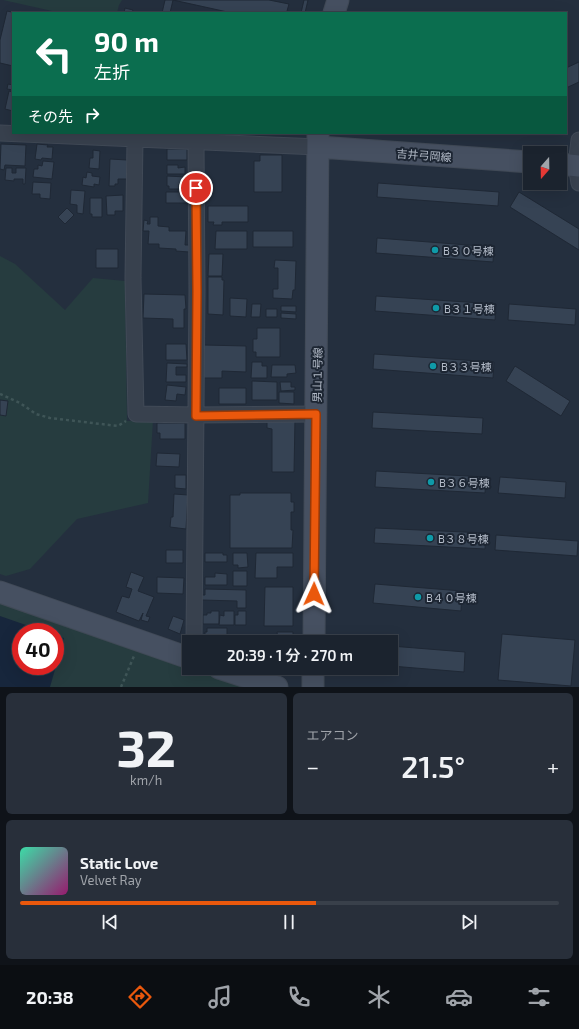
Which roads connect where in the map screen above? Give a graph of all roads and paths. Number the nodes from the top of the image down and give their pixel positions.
1 (338, 0) edge
2 (334, 12) edge
3 (0, 133) edge
4 (12, 134) edge
5 (22, 134) edge
6 (135, 139) junction
7 (319, 140) edge
8 (579, 140) edge
9 (196, 143) junction
10 (523, 161) edge
11 (573, 170) edge
12 (0, 394) edge
13 (136, 414) junction
14 (316, 414) junction
15 (196, 416) junction
16 (0, 592) edge
17 (194, 635) edge
18 (314, 635) edge
19 (135, 653) dead end
20 (182, 656) edge
21 (240, 675) edge
22 (313, 675) edge
23 (121, 687) edge
24 (277, 687) edge
25 (313, 687) edge

1 - 2 street
3 - 4 street
5 - 6 street
6 - 9 street
6 - 13 street
7 - 9 street
7 - 10 street, 吉井弓岡線
7 - 14 street, 男山１号線
8 - 11 street
9 - 15 street
12 - 13 path
13 - 15 street
14 - 15 street
14 - 18 street, 男山１号線
15 - 17 street
16 - 20 street
19 - 23 path
21 - 24 street
22 - 25 street

